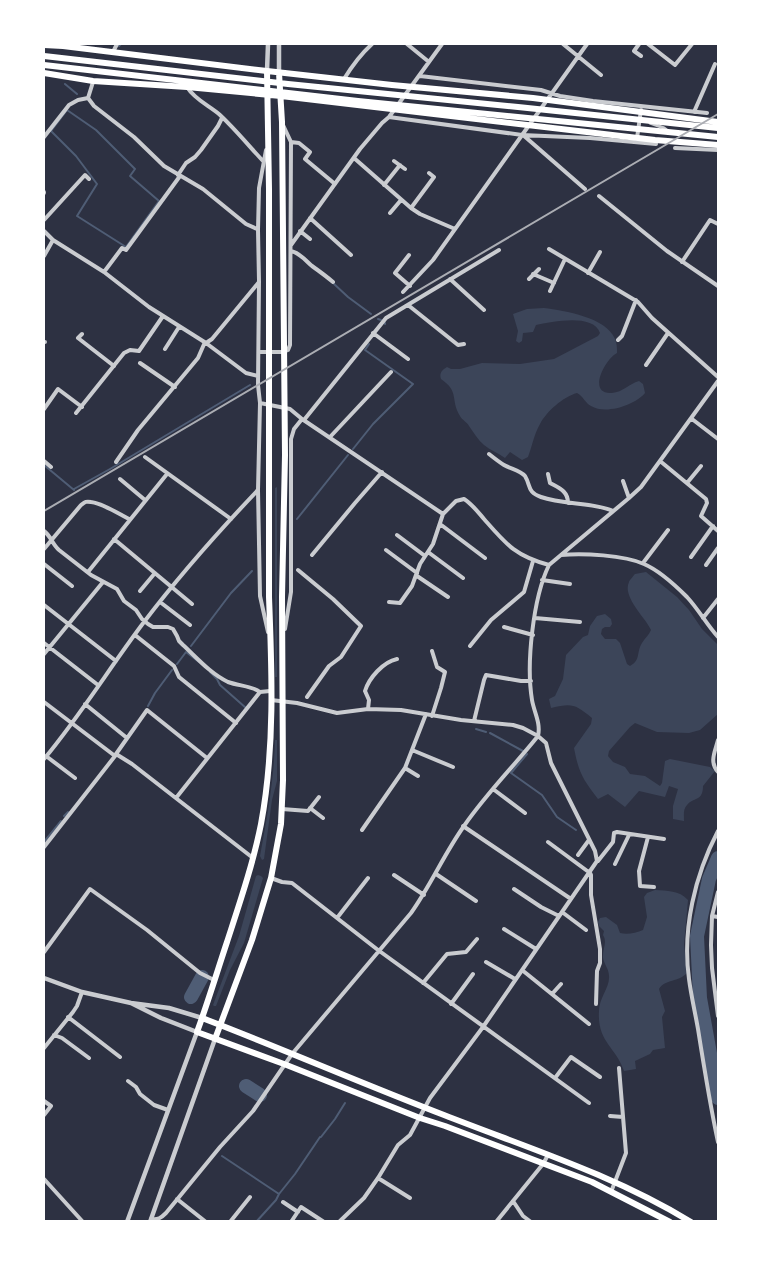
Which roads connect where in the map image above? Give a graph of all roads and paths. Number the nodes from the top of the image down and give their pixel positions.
1 (117, 44) edge
2 (268, 44) edge
3 (279, 44) edge
4 (372, 44) edge
5 (406, 44) edge
6 (442, 44) edge
7 (563, 44) edge
8 (587, 44) edge
9 (639, 44) edge
10 (650, 44) edge
11 (692, 44) edge
12 (44, 45) edge
13 (113, 52) junction
14 (44, 56) edge
15 (578, 56) junction
16 (641, 56) dead end
17 (430, 62) junction
18 (715, 64) dead end
19 (44, 65) edge
20 (267, 71) junction
21 (44, 73) edge
22 (279, 73) junction
23 (601, 75) dead end
24 (420, 76) junction
25 (344, 80) junction
26 (93, 81) junction
27 (392, 85) junction
28 (187, 87) junction
29 (412, 87) junction
30 (551, 94) junction
31 (267, 95) junction
32 (281, 96) junction
33 (88, 99) junction
34 (641, 106) junction
35 (394, 112) junction
36 (694, 112) junction
37 (707, 113) dead end
38 (222, 118) junction
39 (639, 121) junction
40 (282, 122) junction
41 (718, 122) edge
42 (718, 128) edge
43 (522, 135) junction
44 (44, 137) edge
45 (718, 137) edge
46 (268, 142) junction
47 (291, 142) junction
48 (636, 142) junction
49 (656, 144) dead end
50 (718, 145) edge
51 (675, 148) dead end
52 (704, 149) junction
53 (718, 150) edge
54 (354, 158) junction
55 (394, 161) dead end
56 (263, 162) junction
57 (400, 165) junction
58 (405, 169) dead end
59 (429, 173) dead end
60 (179, 176) junction
61 (89, 179) dead end
62 (335, 184) junction
63 (384, 185) junction
64 (585, 189) dead end
65 (599, 196) dead end
66 (401, 200) junction
67 (411, 208) junction
68 (390, 213) dead end
69 (310, 218) junction
70 (44, 220) edge
71 (718, 224) edge
72 (455, 229) junction
73 (258, 230) junction
74 (44, 231) edge
75 (300, 231) junction
76 (310, 239) dead end
77 (53, 240) junction
78 (290, 248) junction
79 (549, 249) dead end
80 (499, 250) dead end
81 (600, 252) dead end
82 (351, 255) dead end
83 (409, 255) dead end
84 (44, 256) edge
85 (565, 259) junction
86 (682, 262) junction
87 (538, 269) dead end
88 (104, 272) junction
89 (588, 273) junction
90 (533, 274) junction
91 (450, 279) junction
92 (529, 279) dead end
93 (259, 281) junction
94 (333, 282) dead end
95 (554, 283) junction
96 (410, 286) junction
97 (718, 286) edge
98 (550, 291) dead end
99 (403, 292) dead end
100 (636, 300) junction
101 (408, 305) junction
102 (483, 310) dead end
103 (163, 316) junction
104 (179, 327) junction
105 (373, 333) junction
106 (668, 333) junction
107 (82, 334) dead end
108 (618, 340) dead end
109 (206, 343) junction
110 (464, 344) dead end
111 (165, 349) dead end
112 (408, 351) dead end
113 (259, 352) junction
114 (140, 363) dead end
115 (646, 365) dead end
116 (114, 366) junction
117 (391, 372) dead end
118 (258, 376) junction
119 (718, 379) edge
120 (175, 387) junction
121 (260, 403) junction
122 (82, 407) junction
123 (44, 409) edge
124 (76, 413) dead end
125 (303, 419) junction
126 (692, 419) junction
127 (330, 437) junction
128 (718, 438) edge
129 (489, 454) dead end
130 (146, 457) dead end
131 (44, 461) edge
132 (660, 461) junction
133 (116, 462) dead end
134 (701, 466) dead end
135 (51, 467) dead end
136 (382, 472) junction
137 (167, 474) junction
138 (548, 474) dead end
139 (120, 479) dead end
140 (130, 479) dead end
141 (622, 481) dead end
142 (687, 483) junction
143 (126, 484) junction
144 (258, 490) junction
145 (629, 498) junction
146 (146, 500) junction
147 (568, 503) junction
148 (613, 512) junction
149 (443, 514) junction
150 (129, 519) junction
151 (231, 519) junction
152 (440, 524) junction
153 (713, 526) junction
154 (668, 530) dead end
155 (44, 531) edge
156 (660, 531) dead end
157 (718, 531) edge
158 (665, 534) junction
159 (397, 535) dead end
160 (114, 539) junction
161 (52, 540) junction
162 (718, 548) edge
163 (44, 549) edge
164 (386, 550) dead end
165 (427, 554) junction
166 (312, 555) dead end
167 (560, 555) junction
168 (691, 557) dead end
169 (485, 558) dead end
170 (533, 561) junction
171 (44, 564) edge
172 (643, 564) junction
173 (549, 565) junction
174 (706, 565) dead end
175 (298, 570) dead end
176 (88, 572) junction
177 (155, 573) junction
178 (417, 574) junction
179 (463, 578) dead end
180 (542, 580) junction
181 (103, 582) junction
182 (570, 584) dead end
183 (72, 586) dead end
184 (172, 588) junction
185 (140, 591) dead end
186 (448, 597) dead end
187 (718, 599) edge
188 (160, 602) junction
189 (389, 602) dead end
190 (192, 604) dead end
191 (44, 605) edge
192 (535, 618) junction
193 (703, 618) junction
194 (145, 621) junction
195 (580, 622) dead end
196 (68, 624) junction
197 (190, 626) dead end
198 (504, 627) dead end
199 (135, 635) junction
200 (533, 635) junction
201 (718, 638) edge
202 (44, 643) edge
203 (282, 644) junction
204 (271, 645) junction
205 (470, 646) dead end
206 (49, 647) junction
207 (432, 651) dead end
208 (44, 654) edge
209 (397, 658) dead end
210 (116, 661) junction
211 (531, 681) junction
212 (99, 686) junction
213 (270, 691) junction
214 (260, 692) junction
215 (308, 697) dead end
216 (271, 700) junction
217 (44, 702) edge
218 (282, 702) junction
219 (85, 704) junction
220 (368, 709) junction
221 (426, 714) junction
222 (432, 716) junction
223 (474, 721) junction
224 (71, 723) junction
225 (237, 723) junction
226 (538, 736) junction
227 (127, 738) junction
228 (718, 740) edge
229 (412, 750) junction
230 (115, 755) junction
231 (45, 757) edge
232 (207, 758) junction
233 (453, 767) dead end
234 (405, 768) junction
235 (718, 772) edge
236 (418, 776) dead end
237 (75, 778) dead end
238 (493, 789) junction
239 (319, 797) dead end
240 (176, 798) junction
241 (310, 808) junction
242 (282, 809) junction
243 (525, 813) dead end
244 (323, 818) dead end
245 (464, 826) junction
246 (362, 830) dead end
247 (718, 831) edge
248 (629, 834) junction
249 (648, 837) junction
250 (664, 839) dead end
251 (589, 840) junction
252 (548, 842) dead end
253 (44, 847) edge
254 (578, 855) dead end
255 (254, 858) junction
256 (597, 861) junction
257 (615, 864) dead end
258 (590, 873) junction
259 (436, 874) junction
260 (394, 875) dead end
261 (271, 878) junction
262 (369, 878) dead end
263 (654, 887) dead end
264 (514, 889) dead end
265 (718, 892) edge
266 (424, 895) junction
267 (571, 899) junction
268 (476, 901) dead end
269 (560, 914) junction
270 (712, 916) junction
271 (718, 916) edge
272 (337, 918) junction
273 (504, 929) dead end
274 (586, 930) dead end
275 (477, 939) dead end
276 (536, 949) junction
277 (378, 950) junction
278 (44, 952) edge
279 (486, 962) dead end
280 (718, 967) edge
281 (712, 968) junction
282 (522, 970) junction
283 (473, 974) dead end
284 (44, 978) edge
285 (515, 979) junction
286 (214, 981) junction
287 (423, 983) junction
288 (561, 984) dead end
289 (82, 992) junction
290 (551, 994) junction
291 (546, 999) dead end
292 (131, 1003) junction
293 (452, 1004) junction
294 (597, 1004) dead end
295 (718, 1016) edge
296 (68, 1017) junction
297 (202, 1018) junction
298 (589, 1024) dead end
299 (220, 1025) junction
300 (483, 1027) junction
301 (197, 1032) junction
302 (54, 1035) junction
303 (215, 1039) junction
304 (44, 1048) edge
305 (292, 1054) junction
306 (89, 1058) dead end
307 (120, 1058) dead end
308 (284, 1064) junction
309 (619, 1068) dead end
310 (600, 1077) dead end
311 (555, 1078) junction
312 (128, 1081) dead end
313 (44, 1101) edge
314 (588, 1103) dead end
315 (425, 1108) junction
316 (168, 1110) junction
317 (44, 1115) edge
318 (610, 1116) dead end
319 (623, 1117) junction
320 (420, 1118) junction
321 (718, 1142) edge
322 (548, 1155) junction
323 (543, 1164) junction
324 (378, 1178) junction
325 (44, 1179) edge
326 (616, 1182) junction
327 (611, 1192) junction
328 (250, 1197) dead end
329 (410, 1198) dead end
330 (177, 1199) junction
331 (513, 1201) junction
332 (283, 1202) dead end
333 (670, 1209) junction
334 (298, 1212) junction
335 (151, 1220) edge
336 (83, 1221) edge
337 (127, 1221) edge
338 (206, 1221) edge
339 (230, 1221) edge
340 (291, 1221) edge
341 (324, 1221) edge
342 (339, 1221) edge
343 (496, 1221) edge
344 (531, 1221) edge
345 (667, 1221) edge
346 (692, 1221) edge

1 - 13 street
2 - 20 street
3 - 22 street
4 - 25 street
5 - 17 street
6 - 17 street
7 - 15 street
8 - 15 street
9 - 16 street
10 - 11 street
12 - 13 highway
13 - 20 highway
14 - 42 highway
15 - 23 street
15 - 30 street
17 - 24 street
18 - 36 street
19 - 45 highway
20 - 22 highway
20 - 31 highway
21 - 26 highway
22 - 25 highway
22 - 32 highway
24 - 29 street
24 - 30 street
25 - 27 highway
26 - 28 highway
26 - 33 street
27 - 29 highway
27 - 35 street
28 - 31 highway
28 - 38 street
29 - 35 street
29 - 41 highway
30 - 34 street
30 - 43 street
31 - 32 highway
31 - 46 highway
32 - 35 highway
32 - 40 highway
33 - 44 street
33 - 60 street
34 - 36 street
34 - 39 street
35 - 43 street
35 - 50 highway
35 - 54 street
36 - 37 street
38 - 56 street
38 - 60 street
39 - 48 street
39 - 52 street
40 - 47 street
40 - 203 highway
43 - 48 street
43 - 64 street
43 - 72 street
46 - 56 street
46 - 204 highway
47 - 62 street
47 - 78 street
48 - 49 street
51 - 52 street
52 - 53 street
54 - 62 street
54 - 63 street
55 - 57 street
56 - 73 street
57 - 58 street
57 - 63 street
59 - 67 street
60 - 73 street
60 - 88 street
61 - 70 street
62 - 69 street
63 - 66 street
65 - 86 street
66 - 67 street
66 - 68 street
67 - 72 street
69 - 75 street
69 - 82 street
71 - 86 street
72 - 96 street
73 - 93 street
74 - 77 street
75 - 76 street
75 - 78 street
77 - 84 street
77 - 88 street
78 - 94 street
78 - 113 street
79 - 85 street
80 - 91 street
81 - 89 street
83 - 96 street
85 - 89 street
85 - 95 street
86 - 97 street
87 - 90 street
88 - 103 street
89 - 100 street
90 - 92 street
90 - 95 street
91 - 101 street
91 - 102 street
93 - 109 street
93 - 113 street
95 - 98 street
96 - 99 street
100 - 106 street
100 - 108 street
101 - 105 street
101 - 110 street
103 - 104 street
103 - 116 street
104 - 109 street
104 - 111 street
105 - 112 street
105 - 125 street
106 - 115 street
106 - 119 street
107 - 116 street
109 - 118 street
109 - 120 street
113 - 118 street
114 - 120 street
116 - 122 street
117 - 127 street
118 - 121 street
119 - 126 street
120 - 133 street
121 - 125 street
121 - 144 street
122 - 123 street
122 - 124 street
125 - 127 street
125 - 203 street
126 - 128 street
126 - 132 street
127 - 136 street
129 - 147 street
130 - 137 street
131 - 135 street
132 - 142 street
132 - 145 street
134 - 142 street
136 - 149 street
136 - 166 street
137 - 146 street
137 - 151 street
138 - 147 street
139 - 143 street
140 - 143 street
141 - 145 street
142 - 153 street
143 - 146 street
144 - 151 street
144 - 204 street
145 - 148 street
146 - 150 street
147 - 148 street
148 - 167 street
149 - 152 street
149 - 170 street
150 - 160 street
150 - 161 street
151 - 184 street
152 - 165 street
152 - 169 street
153 - 157 street
153 - 168 street
154 - 158 street
155 - 161 street
156 - 158 street
158 - 172 street
159 - 165 street
160 - 176 street
160 - 177 street
161 - 163 street
161 - 176 street
162 - 174 street
164 - 178 street
165 - 178 street
165 - 179 street
167 - 172 street
167 - 173 street
170 - 173 street
170 - 205 street
171 - 183 street
172 - 193 street
173 - 180 street
175 - 215 street
176 - 181 street
177 - 184 street
177 - 185 street
178 - 186 street
178 - 189 street
180 - 182 street
180 - 192 street
181 - 194 street
181 - 196 street
184 - 188 street
184 - 190 street
187 - 193 street
188 - 194 street
188 - 197 street
191 - 196 street
192 - 195 street
192 - 200 street
193 - 201 street
194 - 199 street
194 - 214 street
196 - 206 street
196 - 210 street
198 - 200 street
199 - 210 street
199 - 225 street
200 - 211 street
202 - 206 street
203 - 218 highway
204 - 213 highway
206 - 208 street
206 - 212 street
207 - 222 street
209 - 220 street
210 - 212 street
211 - 223 street
211 - 226 street
212 - 219 street
213 - 214 street
213 - 216 highway
214 - 225 street
216 - 218 street
216 - 255 highway
217 - 224 street
218 - 220 street
218 - 242 highway
219 - 224 street
219 - 227 street
220 - 221 street
221 - 222 street
221 - 229 street
222 - 223 street
223 - 226 street
224 - 230 street
224 - 231 street
225 - 232 street
226 - 238 street
226 - 251 street
227 - 230 street
227 - 232 street
228 - 235 street
229 - 233 street
229 - 234 street
230 - 240 street
230 - 253 street
231 - 237 street
232 - 240 street
234 - 236 street
234 - 246 street
238 - 243 street
238 - 245 street
239 - 241 street
240 - 255 street
241 - 242 street
241 - 244 street
242 - 261 highway
245 - 259 street
245 - 267 street
247 - 321 street
248 - 249 street
248 - 256 street
248 - 257 street
249 - 250 street
249 - 263 street
251 - 254 street
251 - 256 street
252 - 258 street
255 - 286 highway
256 - 258 street
258 - 267 street
258 - 294 street
259 - 266 street
259 - 268 street
260 - 266 street
261 - 272 street
261 - 299 highway
262 - 272 street
264 - 269 street
265 - 270 street
266 - 277 street
267 - 269 street
269 - 274 street
269 - 276 street
270 - 271 street
270 - 281 street
272 - 277 street
273 - 276 street
275 - 287 street
276 - 282 street
277 - 287 street
277 - 305 street
278 - 286 street
279 - 285 street
280 - 281 street
281 - 295 street
282 - 285 street
282 - 290 street
283 - 293 street
284 - 289 street
285 - 300 street
286 - 297 highway
287 - 293 street
288 - 290 street
289 - 292 street
289 - 296 street
290 - 291 street
290 - 298 street
292 - 297 street
292 - 301 street
293 - 300 street
296 - 302 street
296 - 307 street
297 - 299 highway
297 - 301 highway
299 - 303 highway
299 - 305 highway
300 - 311 street
300 - 315 street
301 - 303 highway
301 - 316 street
302 - 304 street
302 - 306 street
303 - 308 highway
303 - 335 street
305 - 308 street
305 - 315 highway
308 - 320 highway
308 - 330 street
309 - 319 street
310 - 311 street
311 - 314 street
312 - 316 street
313 - 317 street
315 - 320 street
315 - 322 highway
316 - 337 street
318 - 319 street
319 - 326 street
320 - 323 highway
320 - 324 street
322 - 323 street
322 - 326 highway
323 - 327 highway
323 - 331 street
324 - 329 street
324 - 342 street
325 - 336 street
326 - 327 street
326 - 333 highway
327 - 345 highway
328 - 339 street
330 - 335 street
330 - 338 street
331 - 343 street
331 - 344 street
332 - 334 street
333 - 345 street
333 - 346 highway
334 - 340 street
334 - 341 street

